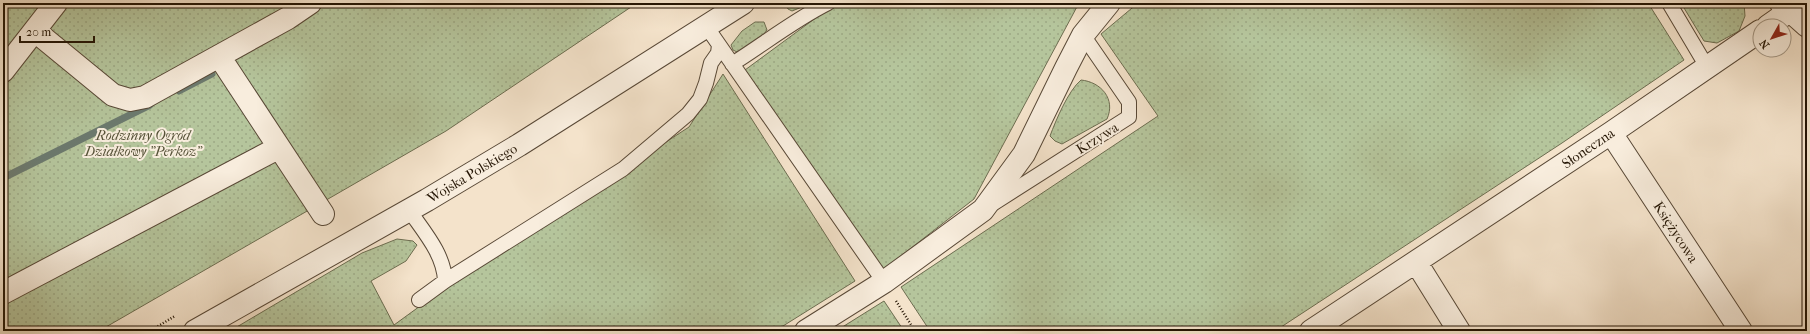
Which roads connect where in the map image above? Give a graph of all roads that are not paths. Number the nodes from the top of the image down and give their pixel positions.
1 (56, 3) edge
2 (310, 3) edge
3 (743, 3) edge
4 (828, 3) edge
5 (1109, 3) edge
6 (1669, 3) edge
7 (1791, 5) edge
8 (1777, 18) edge
9 (706, 26) junction
10 (1807, 26) edge
11 (35, 31) junction
12 (1083, 35) junction
13 (1752, 37) edge
14 (719, 46) junction
15 (219, 56) junction
16 (732, 64) junction
17 (1707, 68) junction
18 (3, 71) edge
19 (1611, 133) junction
20 (278, 148) junction
21 (409, 210) junction
22 (983, 210) junction
23 (323, 214) dead end
24 (1416, 262) junction
25 (445, 281) junction
26 (884, 282) junction
27 (3, 294) edge
28 (419, 300) dead end
29 (195, 331) edge
30 (806, 331) edge
31 (1311, 331) edge
32 (1459, 331) edge
33 (1741, 331) edge

1 - 11 street
2 - 15 street
3 - 9 street, Wojska Polskiego
4 - 16 lane
5 - 12 street, Krzywa
6 - 17 lane
7 - 8 street
7 - 10 street
9 - 14 lane
9 - 21 street, Wojska Polskiego
11 - 15 street
11 - 18 street
12 - 22 street, Krzywa
12 - 22 lane, Krzywa
13 - 17 street, Słoneczna
14 - 16 lane
14 - 25 lane
15 - 20 street
16 - 26 lane
17 - 19 street, Słoneczna
19 - 24 street, Słoneczna
19 - 33 street, Księżycowa
20 - 23 street
20 - 27 street
21 - 25 lane
21 - 29 street, Wojska Polskiego
22 - 26 street, Krzywa
24 - 31 street, Słoneczna
24 - 32 street
25 - 28 lane
26 - 30 street, Krzywa

